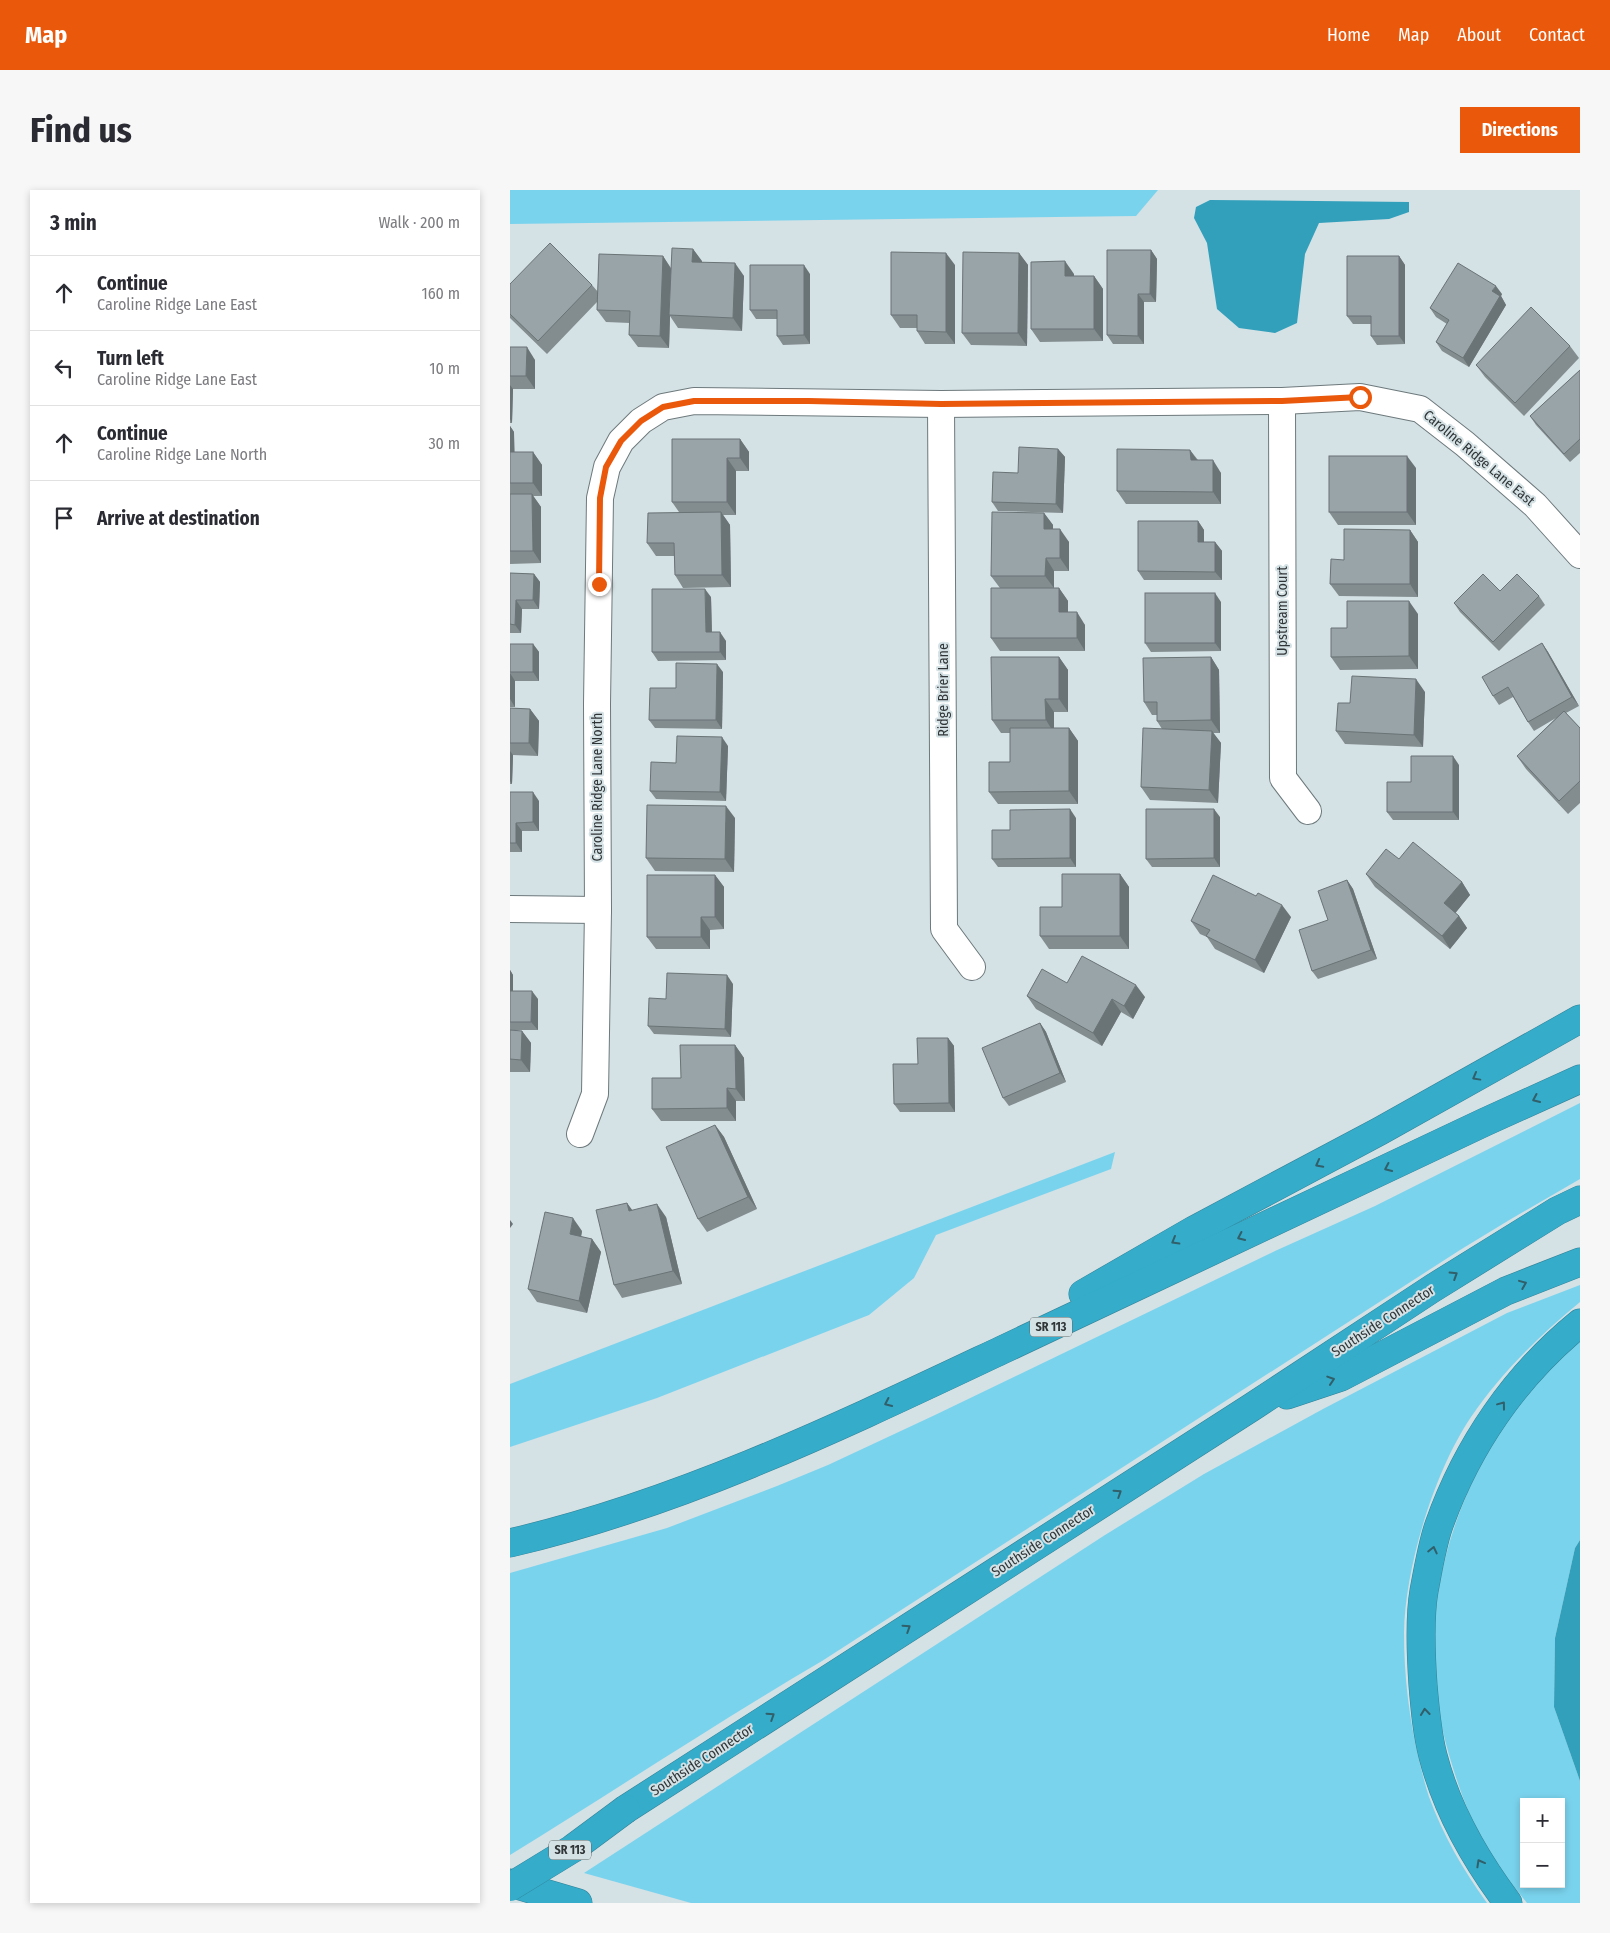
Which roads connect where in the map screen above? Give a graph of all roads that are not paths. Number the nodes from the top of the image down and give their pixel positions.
1 (1282, 401) junction
2 (941, 404) junction
3 (621, 441) joint
4 (1580, 555) edge
5 (1308, 811) dead end
6 (510, 909) edge
7 (598, 910) junction
8 (972, 967) dead end
9 (1580, 1019) edge
10 (1580, 1079) edge
11 (580, 1134) dead end
12 (1580, 1200) edge
13 (1580, 1262) edge
14 (1580, 1324) edge
15 (918, 1390) junction
16 (1252, 1407) junction
17 (510, 1543) edge
18 (510, 1883) edge
19 (510, 1887) edge
20 (578, 1903) edge
21 (1508, 1903) edge

1 - 2 street, Caroline Ridge Lane East
1 - 4 street, Caroline Ridge Lane East
1 - 5 street, Upstream Court
2 - 3 street, Caroline Ridge Lane East
2 - 8 street, Ridge Brier Lane
3 - 7 street, Caroline Ridge Lane North
6 - 7 street
7 - 11 street, Caroline Ridge Lane North
9 -> 15 highway
10 -> 15 highway, SR 113
16 -> 12 highway, Southside Connector / SR 113
16 -> 13 highway
21 -> 14 highway
15 -> 17 highway, SR 113
19 -> 16 highway, Southside Connector / SR 113, bridge
18 - 20 highway

